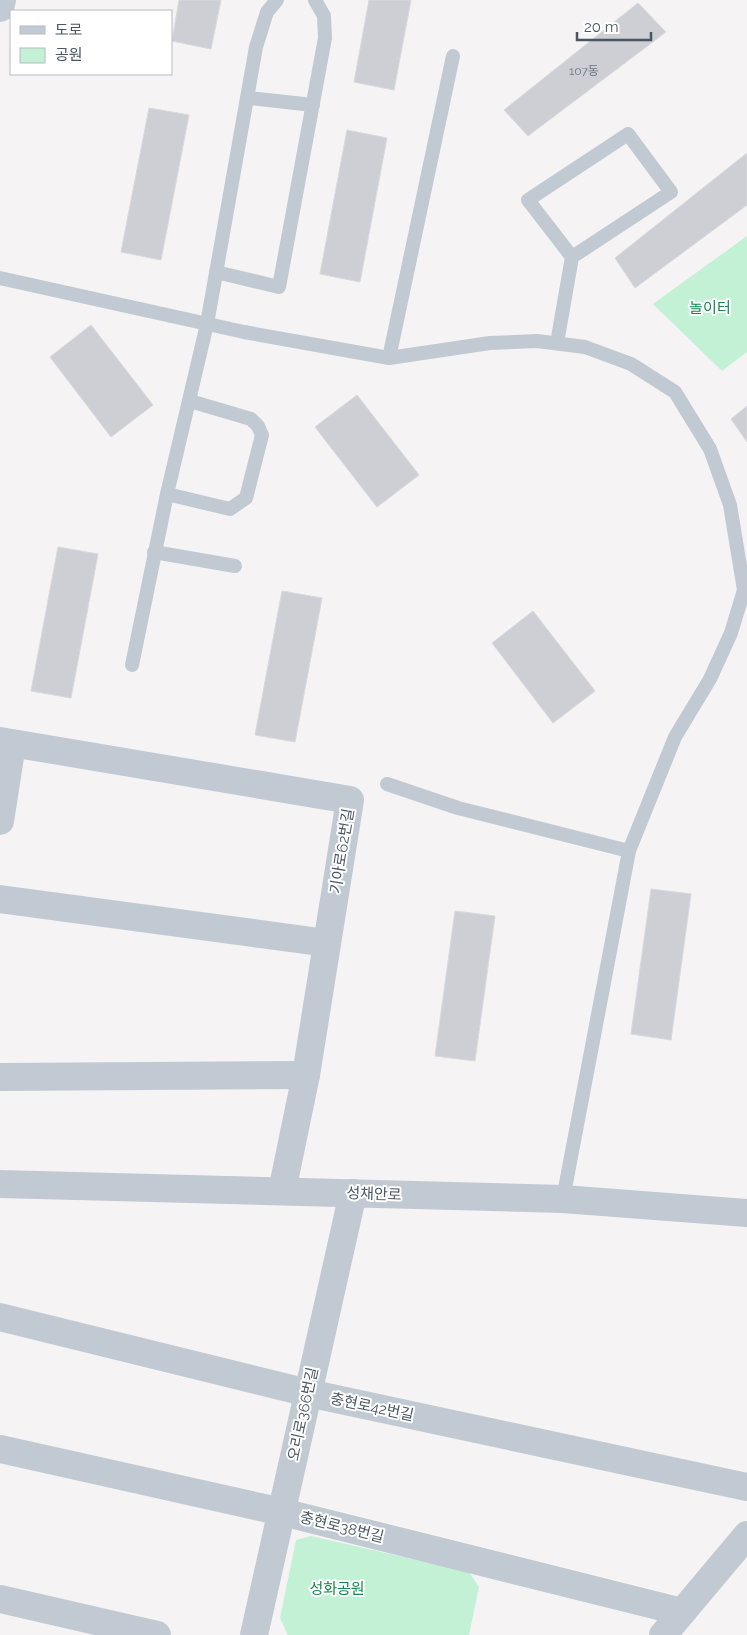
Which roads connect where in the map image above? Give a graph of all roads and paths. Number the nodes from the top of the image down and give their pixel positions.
1 (2, 0) edge
2 (277, 0) edge
3 (315, 0) edge
4 (0, 8) edge
5 (453, 56) dead end
6 (249, 98) junction
7 (313, 105) junction
8 (572, 257) junction
9 (216, 272) junction
10 (0, 278) edge
11 (207, 324) junction
12 (557, 344) junction
13 (389, 358) junction
14 (190, 401) junction
15 (167, 494) junction
16 (154, 552) junction
17 (235, 566) dead end
18 (745, 588) edge
19 (132, 665) dead end
20 (6, 742) edge
21 (387, 784) dead end
22 (0, 821) edge
23 (629, 851) junction
24 (0, 898) edge
25 (327, 943) junction
26 (306, 1075) junction
27 (0, 1078) edge
28 (0, 1184) edge
29 (282, 1191) junction
30 (352, 1193) junction
31 (563, 1199) junction
32 (747, 1213) edge
33 (0, 1317) edge
34 (308, 1393) junction
35 (0, 1448) edge
36 (747, 1487) edge
37 (282, 1512) junction
38 (747, 1535) edge
39 (0, 1599) edge
40 (682, 1612) junction
41 (157, 1635) edge
42 (254, 1635) edge
43 (663, 1635) edge

1 - 4 main road
2 - 6 lane
3 - 7 lane
5 - 13 lane
6 - 7 lane
6 - 9 lane
7 - 9 lane
8 - 8 lane
8 - 12 lane
9 - 11 lane
10 - 11 lane
11 - 13 lane
11 - 14 lane
12 - 13 lane
12 - 18 lane
14 - 15 lane
14 - 15 lane
15 - 16 lane
16 - 17 lane
16 - 19 lane
18 - 23 lane
20 - 22 street
20 - 25 street, 기아로62번길
21 - 23 lane
23 - 31 lane
24 - 25 street
25 - 26 street, 기아로62번길
26 - 27 street
26 - 29 street, 기아로62번길
28 - 29 street, 성채안로
29 - 30 street, 성채안로
30 - 31 street, 성채안로
30 - 34 street, 오리로366번길
31 - 32 street, 성채안로
33 - 34 street, 충현로42번길
34 - 36 street, 충현로42번길
34 - 37 street, 오리로366번길
35 - 37 street, 충현로38번길
37 - 40 street, 충현로38번길
37 - 42 street, 오리로366번길
38 - 40 street
39 - 41 street
40 - 43 street

